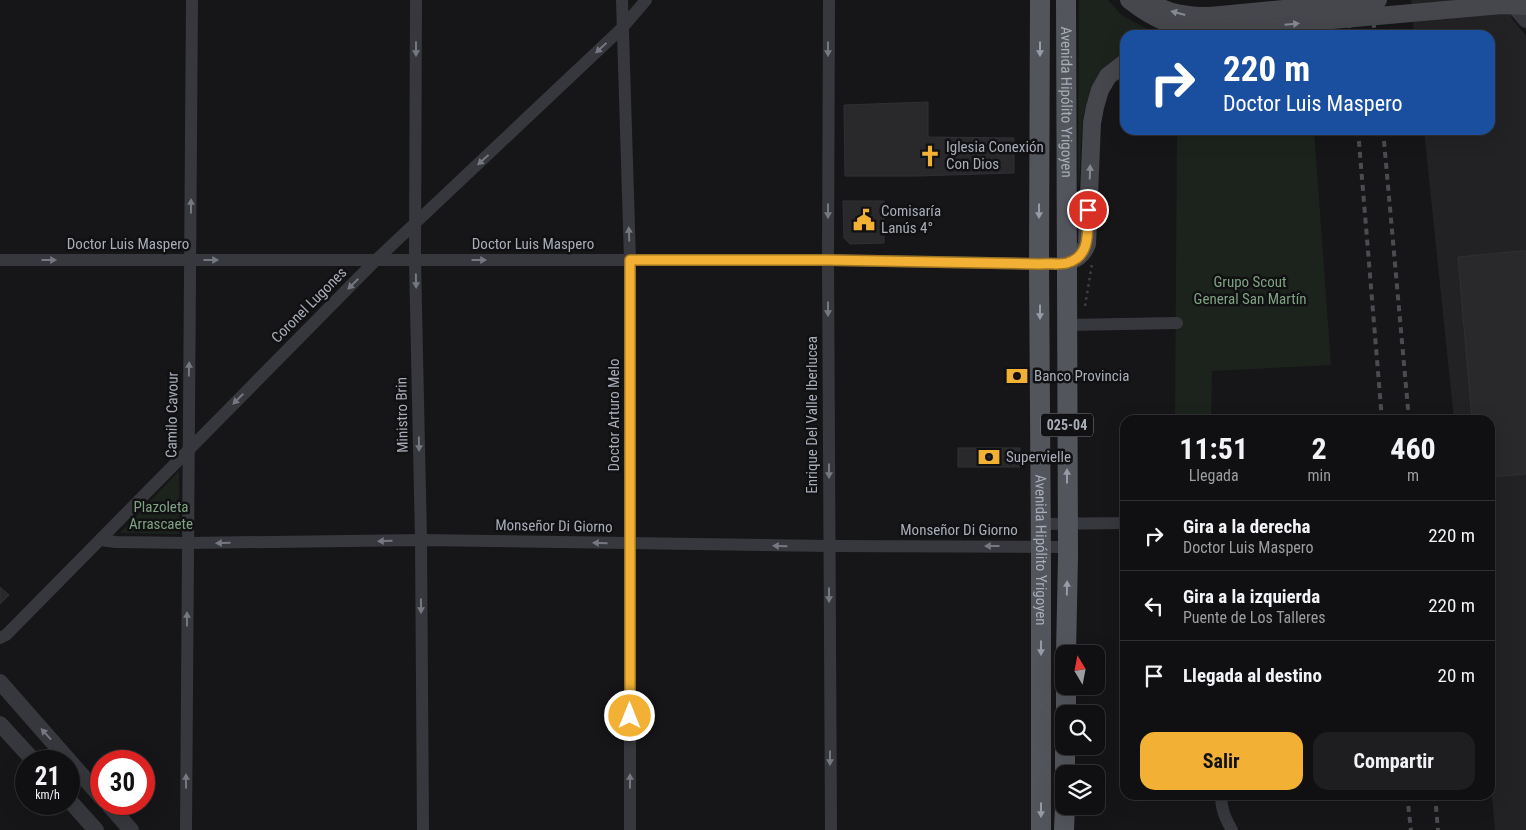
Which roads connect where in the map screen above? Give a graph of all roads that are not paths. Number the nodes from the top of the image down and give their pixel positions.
1 (192, 0) edge
2 (416, 0) edge
3 (622, 0) edge
4 (646, 0) edge
5 (829, 0) edge
6 (1040, 0) edge
7 (1066, 0) edge
8 (1130, 0) edge
9 (1148, 0) edge
10 (1378, 0) edge
11 (1509, 0) edge
12 (1526, 6) edge
13 (1526, 20) edge
14 (622, 28) junction
15 (1190, 30) edge
16 (1232, 30) edge
17 (1120, 67) edge
18 (415, 223) junction
19 (0, 260) edge
20 (191, 260) junction
21 (376, 260) junction
22 (416, 260) junction
23 (630, 260) junction
24 (828, 260) junction
25 (1066, 263) junction
26 (1039, 264) junction
27 (1177, 323) dead end
28 (1066, 324) junction
29 (188, 450) junction
30 (1120, 523) edge
31 (1041, 524) junction
32 (1067, 525) junction
33 (100, 540) junction
34 (420, 540) junction
35 (187, 543) junction
36 (630, 544) junction
37 (829, 546) junction
38 (1041, 546) junction
39 (1068, 547) junction
40 (0, 638) edge
41 (1066, 645) edge
42 (2, 688) edge
43 (0, 724) edge
44 (24, 750) edge
45 (90, 785) edge
46 (1221, 800) edge
47 (80, 812) edge
48 (118, 815) edge
49 (1064, 815) edge
50 (96, 830) edge
51 (131, 830) edge
52 (186, 830) edge
53 (423, 830) edge
54 (630, 830) edge
55 (831, 830) edge
56 (1041, 830) edge
57 (1064, 830) edge
58 (1232, 830) edge

20 -> 1 street, Camilo Cavour
2 -> 18 street, Ministro Brin
3 - 14 street, Doctor Arturo Melo
4 - 14 street, Coronel Lugones
5 -> 24 street, Enrique Del Valle Iberlucea
6 -> 26 main road, Avenida Hipólito Yrigoyen / 025-04
7 - 25 main road, Avenida Hipólito Yrigoyen / 025-04
8 - 15 main road, bridge
10 -> 9 main road, bridge
11 - 13 street
16 -> 12 main road, bridge
14 -> 18 street, Coronel Lugones
23 -> 14 street, Doctor Arturo Melo
25 -> 17 main road
18 - 21 street, Coronel Lugones
18 - 22 street, Ministro Brin
19 -> 20 street, Doctor Luis Maspero
20 -> 21 street, Doctor Luis Maspero
29 -> 20 street, Camilo Cavour
21 - 22 street, Doctor Luis Maspero
21 -> 29 street, Coronel Lugones
22 -> 23 street, Doctor Luis Maspero
22 -> 34 street, Ministro Brin
23 - 24 street, Doctor Luis Maspero
23 - 36 street, Doctor Arturo Melo
24 - 26 street, Doctor Luis Maspero
24 -> 37 street, Enrique Del Valle Iberlucea
25 - 26 street, Doctor Luis Maspero
25 - 28 main road, Avenida Hipólito Yrigoyen / 025-04
26 -> 31 main road, Avenida Hipólito Yrigoyen / 025-04
27 - 28 street
32 -> 28 main road, Avenida Hipólito Yrigoyen / 025-04
29 - 33 street, Coronel Lugones
29 - 35 street, Camilo Cavour
30 - 32 street
31 - 32 street
31 - 38 main road, Avenida Hipólito Yrigoyen / 025-04
32 - 39 main road, Avenida Hipólito Yrigoyen / 025-04
33 - 35 street, Monseñor Di Giorno
33 - 40 street, Coronel Lugones
34 -> 35 street, Monseñor Di Giorno
36 -> 34 street, Monseñor Di Giorno
34 -> 53 street, Ministro Brin
52 -> 35 street, Camilo Cavour
37 -> 36 street, Monseñor Di Giorno
54 -> 36 street, Doctor Arturo Melo
38 -> 37 street, Monseñor Di Giorno
37 -> 55 street, Enrique Del Valle Iberlucea
38 - 39 street, Monseñor Di Giorno
38 -> 56 main road, Avenida Hipólito Yrigoyen / 025-04
41 -> 39 main road, Avenida Hipólito Yrigoyen / 025-04
45 -> 42 street
43 - 44 street
46 - 58 street
47 - 50 street
48 - 51 street
49 - 57 main road

